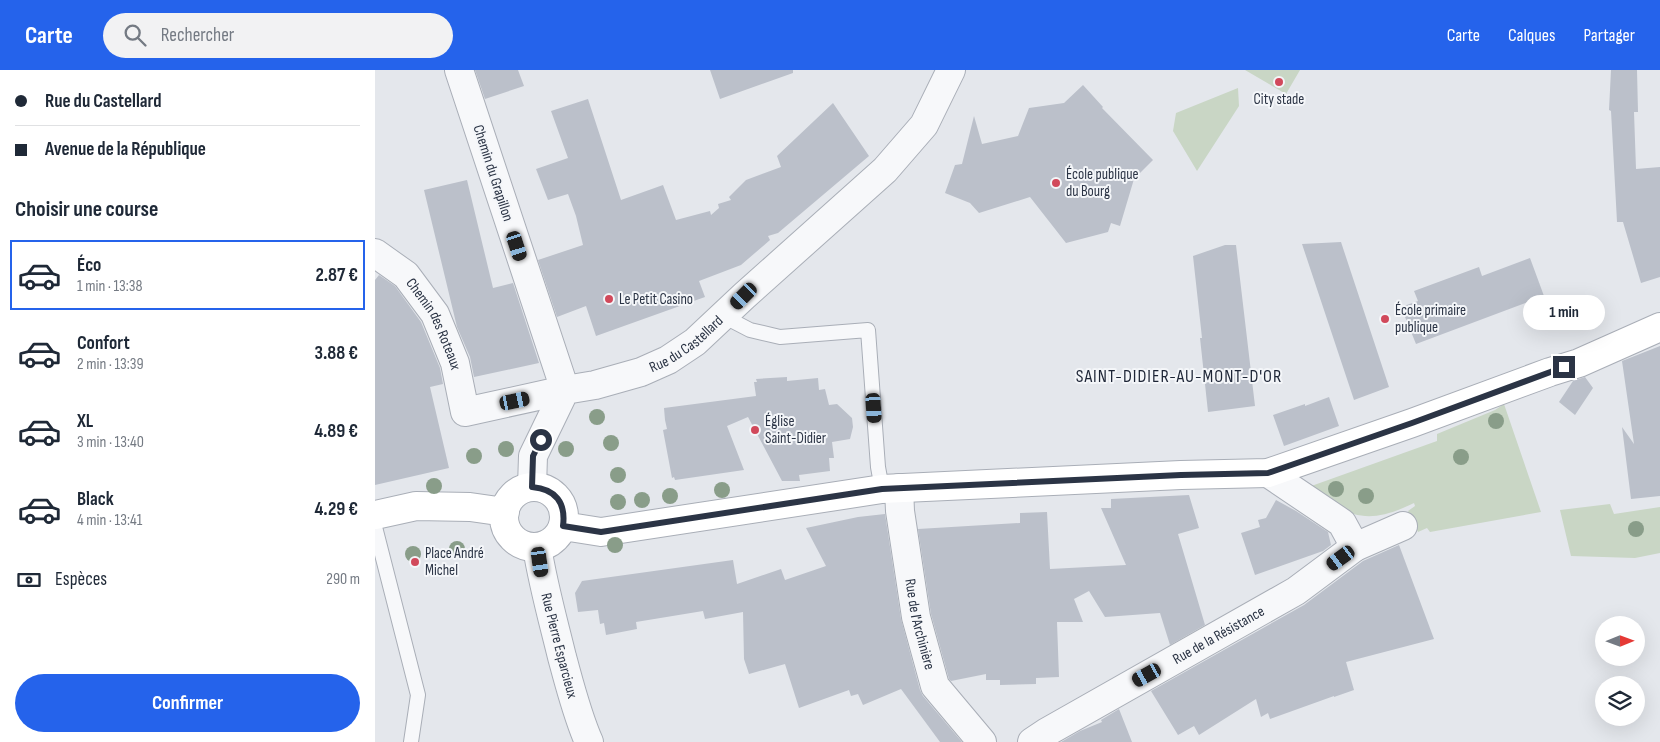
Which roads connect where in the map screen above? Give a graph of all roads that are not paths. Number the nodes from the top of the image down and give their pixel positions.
1 (459, 70) edge
2 (951, 70) edge
3 (375, 253) edge
4 (723, 316) junction
5 (1660, 327) edge
6 (565, 390) junction
7 (465, 412) joint
8 (1268, 473) junction
9 (532, 487) junction
10 (890, 488) junction
11 (505, 512) junction
12 (375, 515) edge
13 (563, 526) junction
14 (1403, 526) dead end
15 (375, 527) edge
16 (537, 547) junction
17 (1355, 547) junction
18 (377, 548) edge
19 (585, 732) edge
20 (411, 742) edge
21 (981, 742) edge
22 (1032, 742) edge

1 - 6 street, Chemin du Grapillon
2 - 4 street, Rue du Castellard
3 - 7 street, Chemin des Roteaux
4 - 6 street, Rue du Castellard
4 - 10 lane
5 - 8 main road
6 - 7 street, Rue du Castellard
6 - 9 street
8 - 10 main road
8 - 17 street
9 - 11 main road
9 - 13 main road
10 - 13 main road
10 - 21 street, Rue de l'Archinière
11 - 12 main road
11 - 16 main road
13 - 16 main road
14 - 17 street, Rue de la Résistance
15 - 18 lane
16 - 19 street, Rue Pierre Esparcieux
17 - 22 street, Rue de la Résistance
18 - 20 lane

